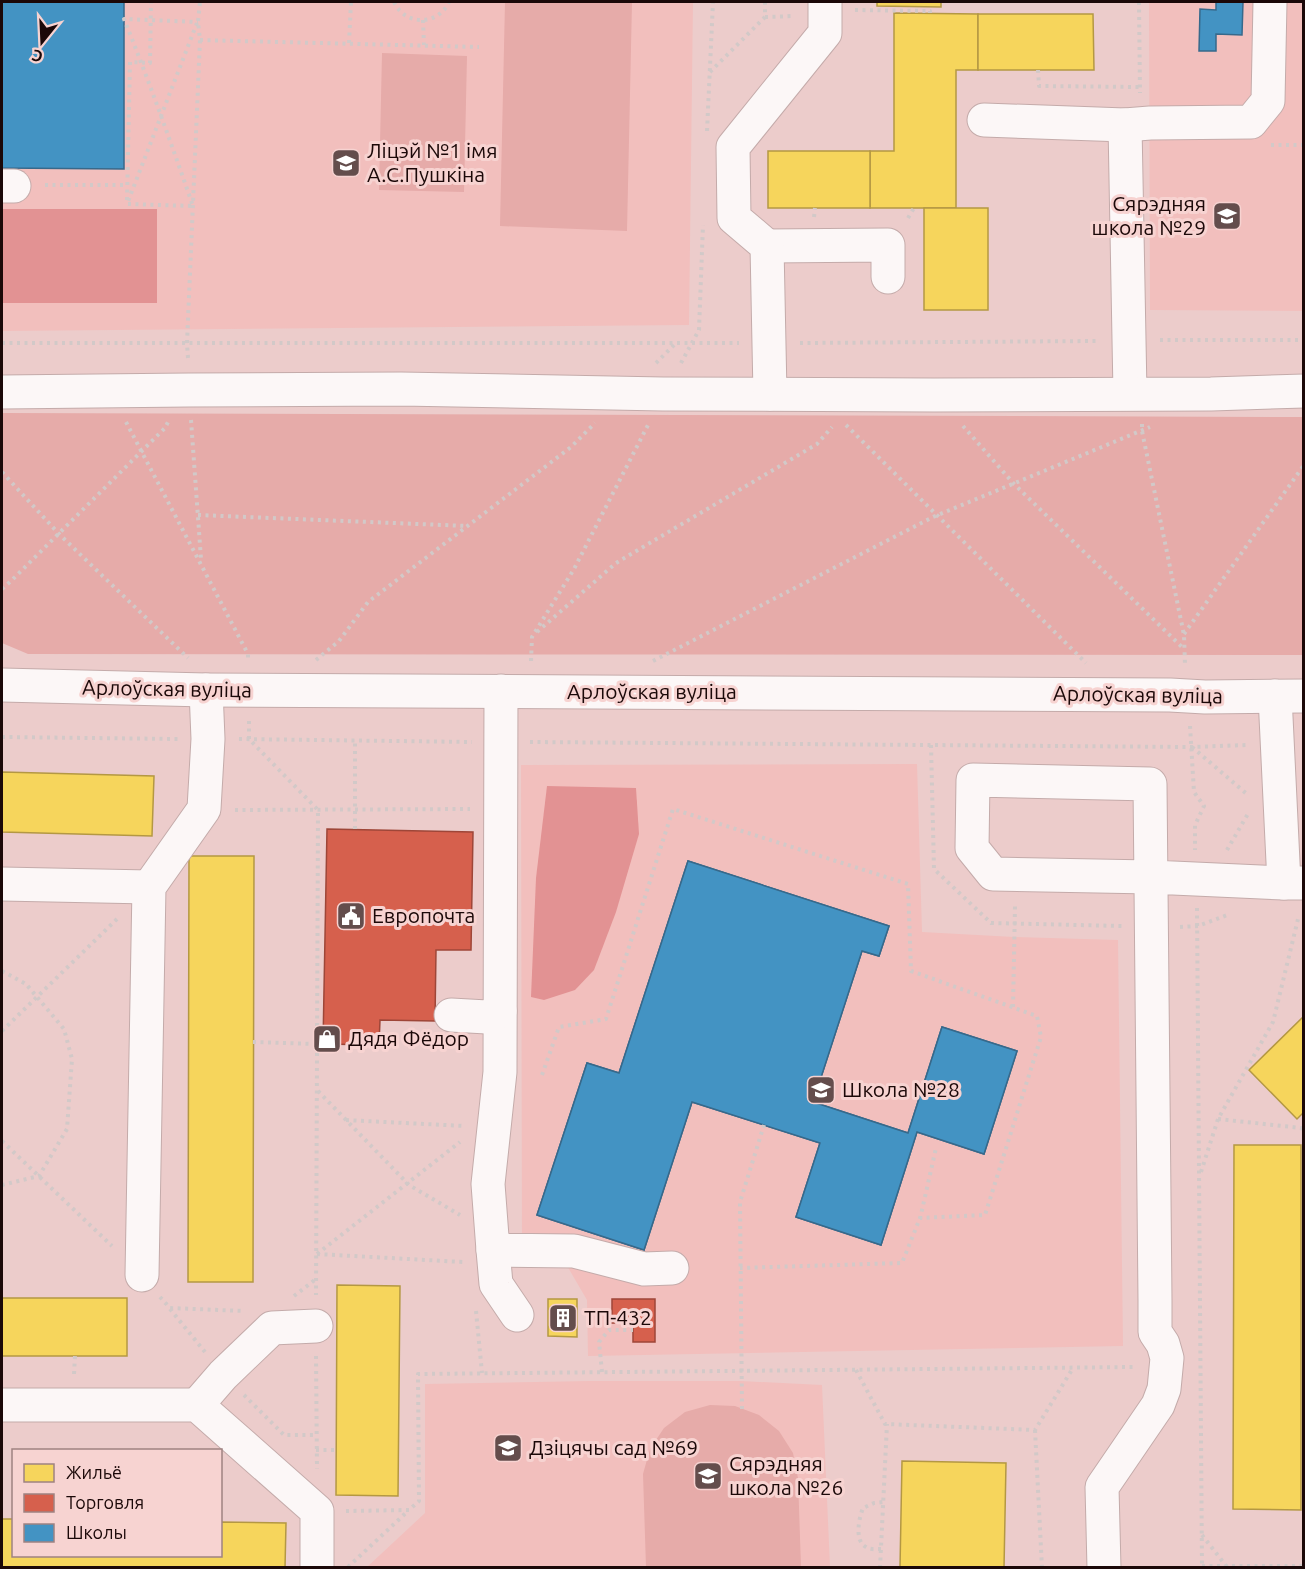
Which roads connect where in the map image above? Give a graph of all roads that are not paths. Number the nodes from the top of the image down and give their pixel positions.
1 (1270, 2) edge
2 (840, 6) edge
3 (984, 120) dead end
4 (1125, 125) junction
5 (767, 246) junction
6 (888, 278) dead end
7 (1304, 391) edge
8 (2, 392) edge
9 (1136, 393) junction
10 (770, 394) junction
11 (2, 685) edge
12 (206, 690) junction
13 (501, 691) junction
14 (1289, 696) edge
15 (1151, 877) junction
16 (2, 884) edge
17 (149, 886) junction
18 (1296, 891) edge
19 (500, 1011) junction
20 (451, 1015) dead end
21 (483, 1256) junction
22 (672, 1269) dead end
23 (142, 1275) dead end
24 (517, 1314) dead end
25 (316, 1326) road end
26 (2, 1405) edge
27 (197, 1405) junction
28 (317, 1568) edge
29 (1104, 1568) edge

1 - 4 street
2 - 5 street
3 - 4 street
4 - 9 street
5 - 6 street
5 - 10 street
7 - 9 street
8 - 10 street
9 - 10 street
11 - 12 street, Арлоўская вуліца
12 - 13 street, Арлоўская вуліца
12 - 17 street
13 - 14 street, Арлоўская вуліца
13 - 19 street
14 - 18 street
15 - 15 street
15 - 18 street
15 - 29 street
16 - 17 street
17 - 23 street
19 - 20 street
19 - 21 street
21 - 22 street
21 - 24 street
25 - 27 street
26 - 27 street
27 - 28 street

